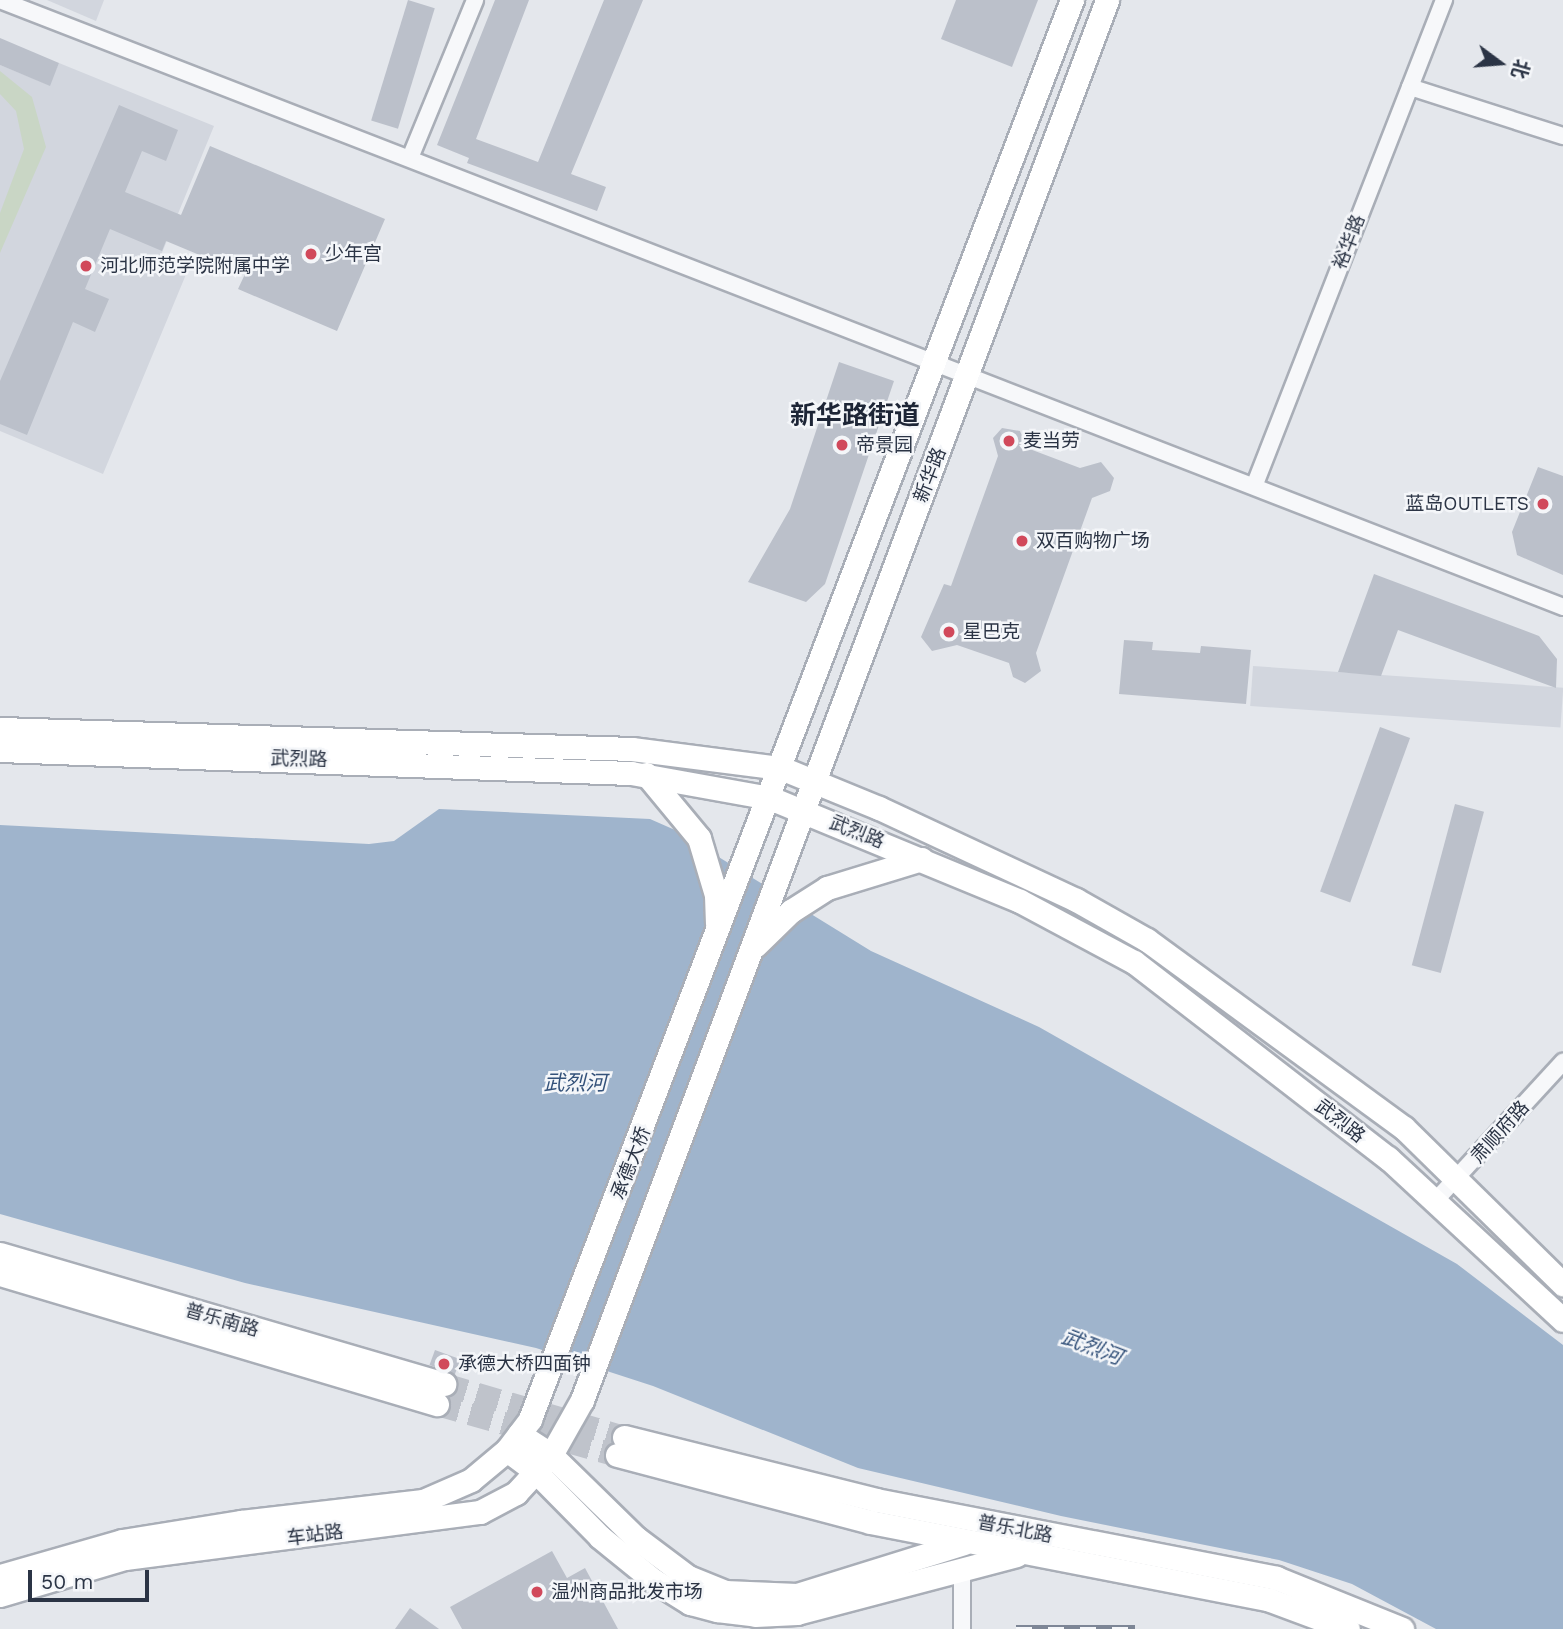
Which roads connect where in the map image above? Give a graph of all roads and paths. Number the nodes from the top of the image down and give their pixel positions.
1 (0, 0) edge
2 (475, 0) edge
3 (1072, 0) edge
4 (1107, 0) edge
5 (1444, 0) edge
6 (1410, 87) junction
7 (1563, 136) edge
8 (410, 158) junction
9 (935, 361) junction
10 (967, 374) junction
11 (1255, 484) junction
12 (1563, 607) edge
13 (0, 729) edge
14 (0, 750) edge
15 (781, 768) junction
16 (646, 774) junction
17 (814, 782) junction
18 (770, 798) junction
19 (803, 811) junction
20 (922, 859) junction
21 (717, 937) junction
22 (752, 949) junction
23 (1563, 1062) edge
24 (1457, 1179) junction
25 (1436, 1200) junction
26 (0, 1254) edge
27 (0, 1273) edge
28 (1560, 1276) edge
29 (1563, 1320) edge
30 (544, 1389) joint
31 (582, 1400) joint
32 (513, 1442) junction
33 (544, 1464) junction
34 (1014, 1529) junction
35 (966, 1542) junction
36 (1021, 1554) junction
37 (962, 1570) junction
38 (0, 1576) edge
39 (0, 1595) edge
40 (962, 1629) edge
41 (1348, 1629) edge
42 (1402, 1629) edge

1 - 8 street
2 - 8 street
3 - 9 main road, 新华路
4 - 10 main road, 新华路
5 - 6 street, 裕华路
6 - 7 street
6 - 11 street, 裕华路
8 - 9 street
9 - 10 street
9 - 15 main road, 新华路
10 - 11 street
10 - 17 main road, 新华路
11 - 12 street
13 - 15 main road, 武烈路
14 - 16 main road, 武烈路
15 - 17 main road, 武烈路
15 - 18 main road, 新华路
16 - 18 main road, 武烈路
16 - 21 main road
17 - 19 main road, 新华路
17 - 24 main road, 武烈路
18 - 19 main road, 武烈路
18 - 21 main road, 新华路
19 - 20 main road, 武烈路
19 - 22 main road, 新华路
20 - 22 main road
20 - 25 main road, 武烈路
21 - 30 main road, 承德大桥
22 - 31 main road, 承德大桥
23 - 24 street, 肃顺府路
24 - 25 street, 肃顺府路
24 - 28 main road, 武烈路
25 - 29 main road, 武烈路
26 - 27 main road, 普乐南路
30 - 32 main road, 车站路
31 - 33 main road, 车站路
32 - 33 main road
32 - 38 main road, 车站路
33 - 35 main road
33 - 37 main road
33 - 39 main road, 车站路
34 - 35 main road
34 - 35 main road, 普乐北路
34 - 42 main road, 普乐北路
35 - 36 main road, 普乐北路
36 - 37 main road
36 - 41 main road, 普乐北路
37 - 40 street

